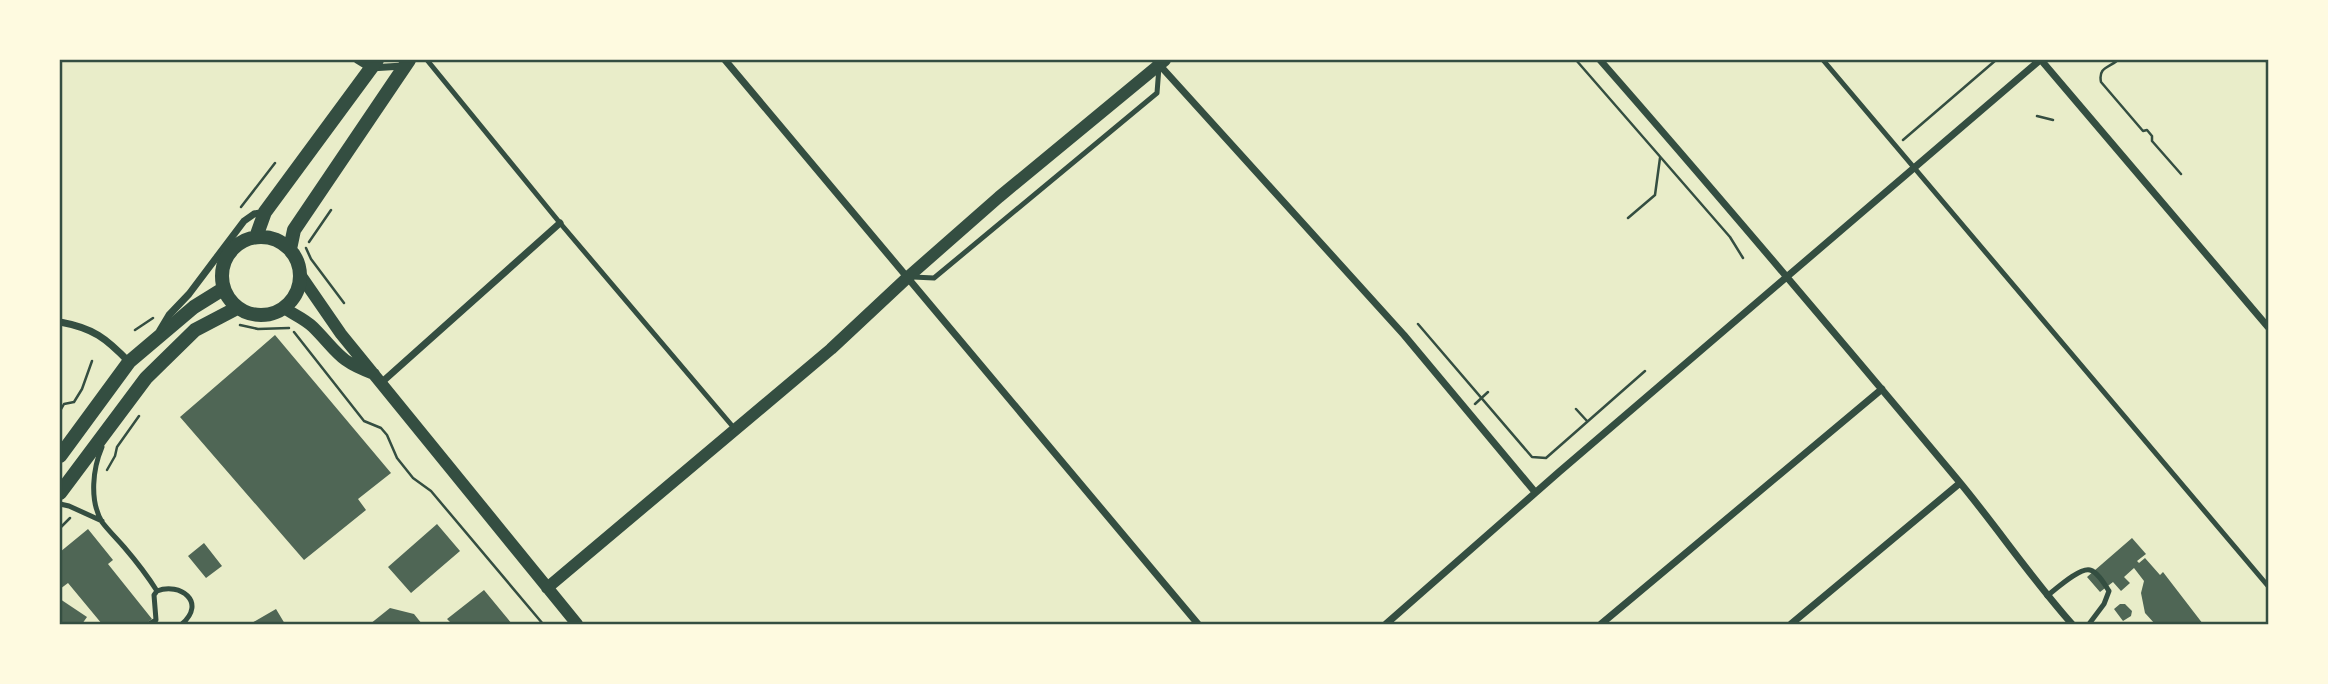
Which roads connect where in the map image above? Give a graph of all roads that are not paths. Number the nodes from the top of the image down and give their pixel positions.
1 (357, 60) edge
2 (427, 60) edge
3 (724, 60) edge
4 (1600, 60) edge
5 (1823, 60) edge
6 (2041, 60) edge
7 (1160, 61) edge
8 (407, 63) edge
9 (373, 64) edge
10 (1914, 167) junction
11 (265, 212) junction
12 (560, 223) junction
13 (256, 237) junction
14 (290, 249) junction
15 (301, 276) junction
16 (1788, 276) junction
17 (908, 277) junction
18 (223, 289) junction
19 (237, 308) junction
20 (284, 308) junction
21 (60, 322) edge
22 (2269, 327) edge
23 (156, 337) junction
24 (129, 362) junction
25 (146, 378) junction
26 (378, 379) junction
27 (1882, 389) junction
28 (113, 421) junction
29 (735, 430) junction
30 (60, 456) edge
31 (1960, 483) junction
32 (1535, 492) junction
33 (60, 493) edge
34 (60, 505) edge
35 (102, 521) junction
36 (2269, 586) edge
37 (547, 589) junction
38 (157, 591) junction
39 (2047, 596) junction
40 (149, 625) edge
41 (183, 625) edge
42 (577, 625) edge
43 (1198, 625) edge
44 (1386, 625) edge
45 (1601, 625) edge
46 (1791, 625) edge
47 (2072, 625) edge
48 (2090, 625) edge

1 - 9 street
2 - 12 lane
3 - 17 street
4 - 16 street
5 - 10 lane
6 - 10 street
6 - 22 street
7 - 17 street
7 - 17 lane
7 - 32 street
8 - 9 street
8 - 14 main road
9 - 11 main road
10 - 16 street
10 - 36 lane
11 - 13 main road
11 - 23 street
12 - 26 street
12 - 29 lane
13 - 14 main road
13 - 18 main road
14 - 15 main road
15 - 20 main road
15 - 26 street
16 - 27 street
16 - 32 street
17 - 29 street
17 - 43 street
18 - 19 main road
18 - 23 main road
19 - 20 main road
19 - 25 main road
20 - 26 street
21 - 24 street
23 - 24 main road
24 - 25 main road
24 - 30 main road
25 - 28 main road
26 - 37 street
27 - 31 street
27 - 45 street
28 - 33 main road
28 - 35 lane
29 - 37 street
31 - 39 street
31 - 46 street
32 - 44 street
34 - 35 lane
35 - 38 lane
37 - 42 street
38 - 40 lane
38 - 41 lane
39 - 47 street
39 - 48 lane

